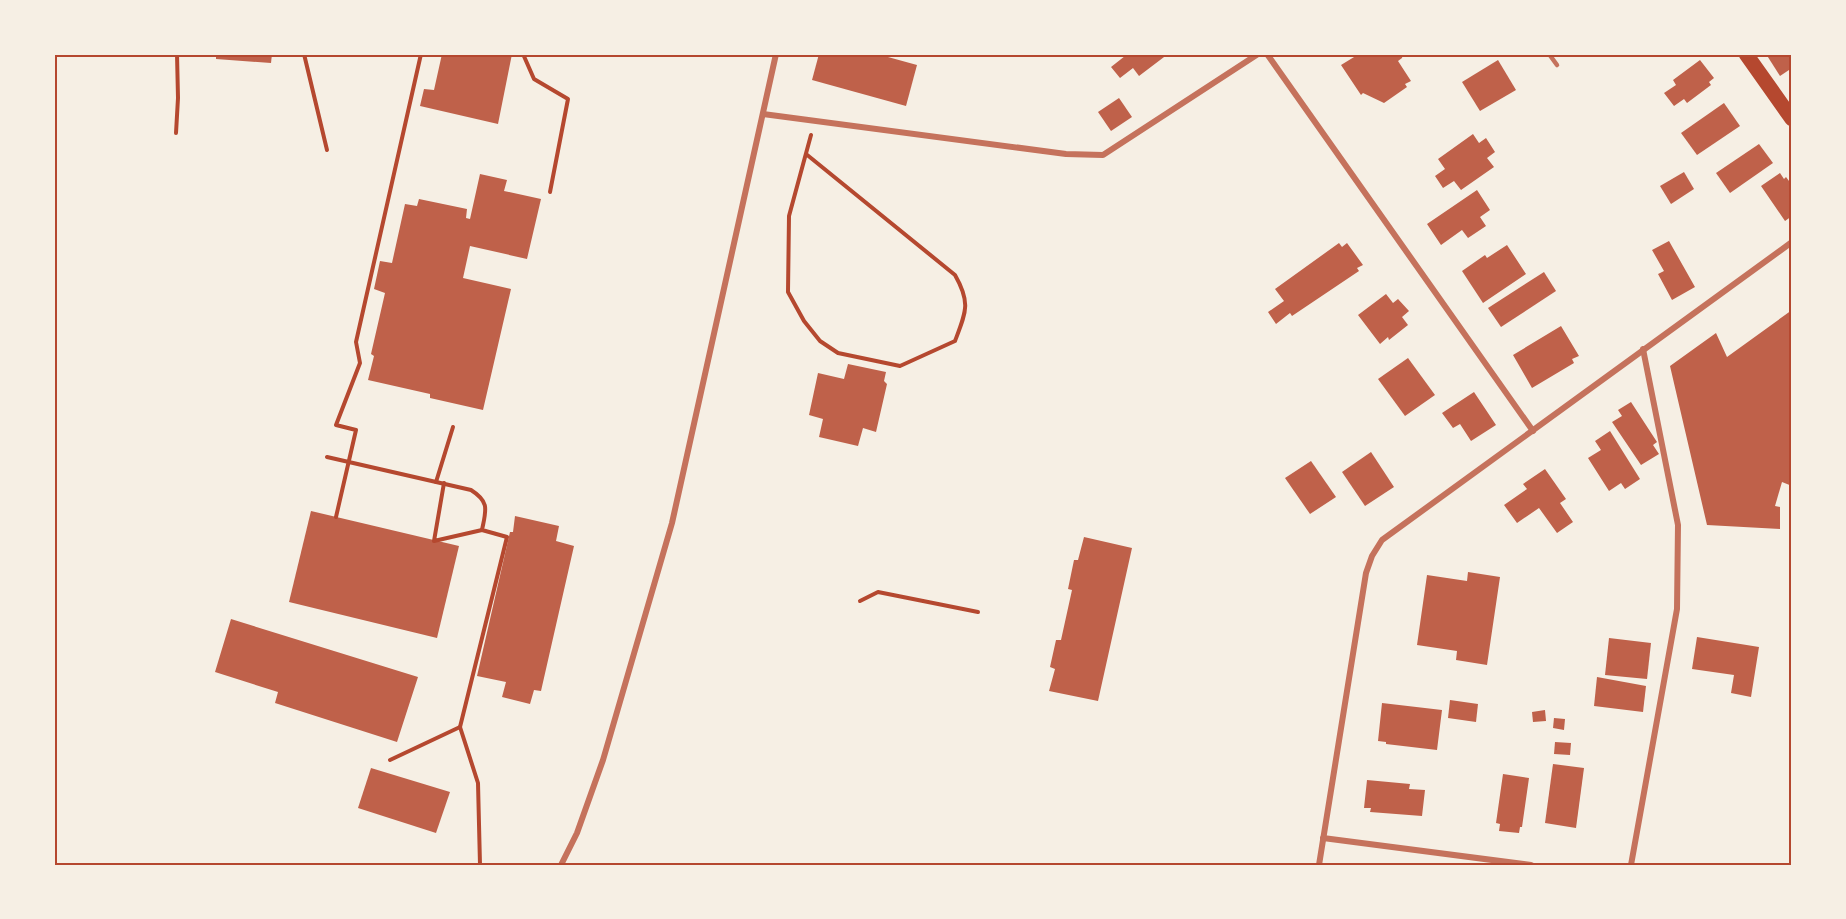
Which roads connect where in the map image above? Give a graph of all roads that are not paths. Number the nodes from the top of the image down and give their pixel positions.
1 (776, 54) edge
2 (1258, 54) edge
3 (1267, 54) edge
4 (1549, 54) edge
5 (1746, 54) edge
6 (1557, 65) dead end
7 (763, 114) junction
8 (1792, 119) edge
9 (1792, 242) edge
10 (1643, 349) junction
11 (1533, 431) junction
12 (1323, 838) junction
13 (561, 865) edge
14 (1319, 865) edge
15 (1531, 865) edge
16 (1631, 865) edge

1 - 7 street
2 - 7 street
3 - 11 street
4 - 6 lane
5 - 8 main road
7 - 13 street
9 - 10 street
10 - 11 street
10 - 16 street
11 - 12 street
12 - 14 street
12 - 15 street

